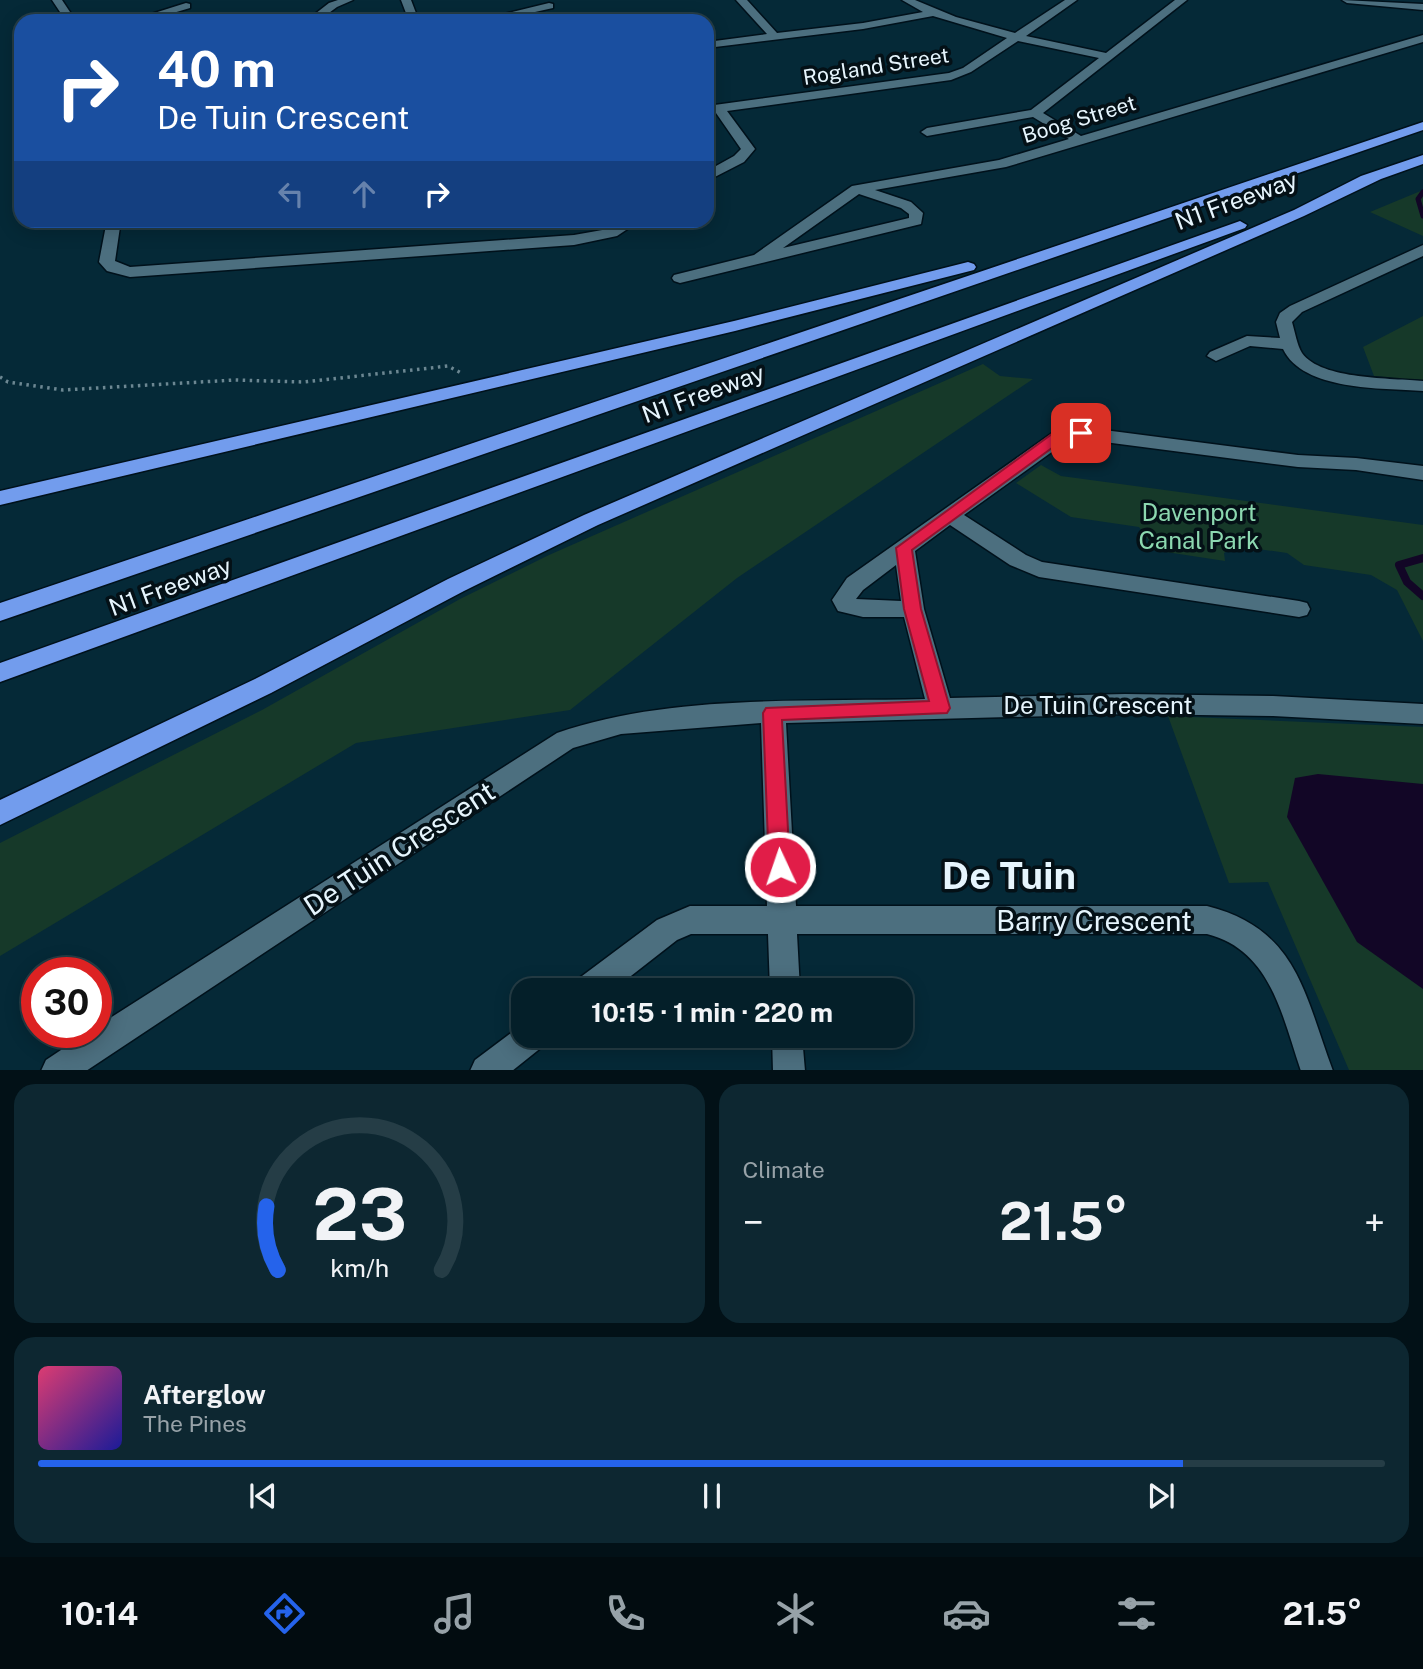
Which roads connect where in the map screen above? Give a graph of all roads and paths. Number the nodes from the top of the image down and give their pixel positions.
1 (348, 0) edge
2 (741, 0) edge
3 (907, 0) edge
4 (1072, 0) edge
5 (1182, 0) edge
6 (1347, 0) edge
7 (1364, 1) edge
8 (186, 6) dead end
9 (549, 6) edge
10 (1423, 7) edge
11 (932, 13) junction
12 (158, 14) edge
13 (321, 14) edge
14 (512, 14) edge
15 (1019, 36) junction
16 (775, 37) junction
17 (1423, 38) edge
18 (714, 44) edge
19 (1107, 57) junction
20 (714, 109) edge
21 (714, 110) edge
22 (1035, 113) junction
23 (1423, 126) edge
24 (927, 132) dead end
25 (1079, 140) junction
26 (1423, 159) edge
27 (714, 173) edge
28 (1380, 174) junction
29 (1277, 176) junction
30 (858, 189) junction
31 (113, 228) edge
32 (620, 228) edge
33 (1423, 250) edge
34 (760, 258) junction
35 (680, 278) dead end
36 (1291, 344) junction
37 (1216, 356) dead end
38 (0, 377) edge
39 (482, 385) junction
40 (1423, 386) edge
41 (1423, 473) edge
42 (0, 496) edge
43 (951, 516) junction
44 (904, 548) junction
45 (913, 609) junction
46 (1299, 609) dead end
47 (0, 612) edge
48 (0, 673) edge
49 (940, 708) junction
50 (773, 713) junction
51 (1423, 714) edge
52 (0, 813) edge
53 (782, 919) junction
54 (605, 978) edge
55 (784, 978) edge
56 (515, 1048) edge
57 (788, 1048) edge
58 (57, 1070) edge
59 (486, 1070) edge
60 (789, 1070) edge
61 (1317, 1070) edge

1 - 13 street
2 - 16 street
3 - 11 street
4 - 15 street, Rogland Street
5 - 19 street
6 - 7 street
7 - 10 street
8 - 12 street
9 - 14 street
11 - 15 street
11 - 16 street
15 - 19 street
15 - 20 street, Rogland Street
16 - 18 street
17 - 25 street, Boog Street
19 - 22 street
21 - 27 street
22 - 24 street
22 - 25 street
23 - 29 highway, N1 Freeway
25 - 30 street, Boog Street
26 - 28 highway, N1 Freeway
28 - 48 highway, N1 Freeway
28 - 52 highway
29 - 39 highway
29 - 47 highway, N1 Freeway
30 - 34 street, Boog Street
30 - 34 street
31 - 32 street
33 - 36 street
34 - 35 street
36 - 37 street
36 - 40 street
38 - 39 path
39 - 42 highway
41 - 43 street
43 - 44 street
43 - 46 street
44 - 45 street
44 - 45 street
45 - 49 street
49 - 50 street, De Tuin Crescent
49 - 51 street, De Tuin Crescent
50 - 53 street
50 - 58 street, De Tuin Crescent
53 - 54 street, Barry Crescent
53 - 55 street
53 - 61 street, Barry Crescent
56 - 59 street
57 - 60 street

